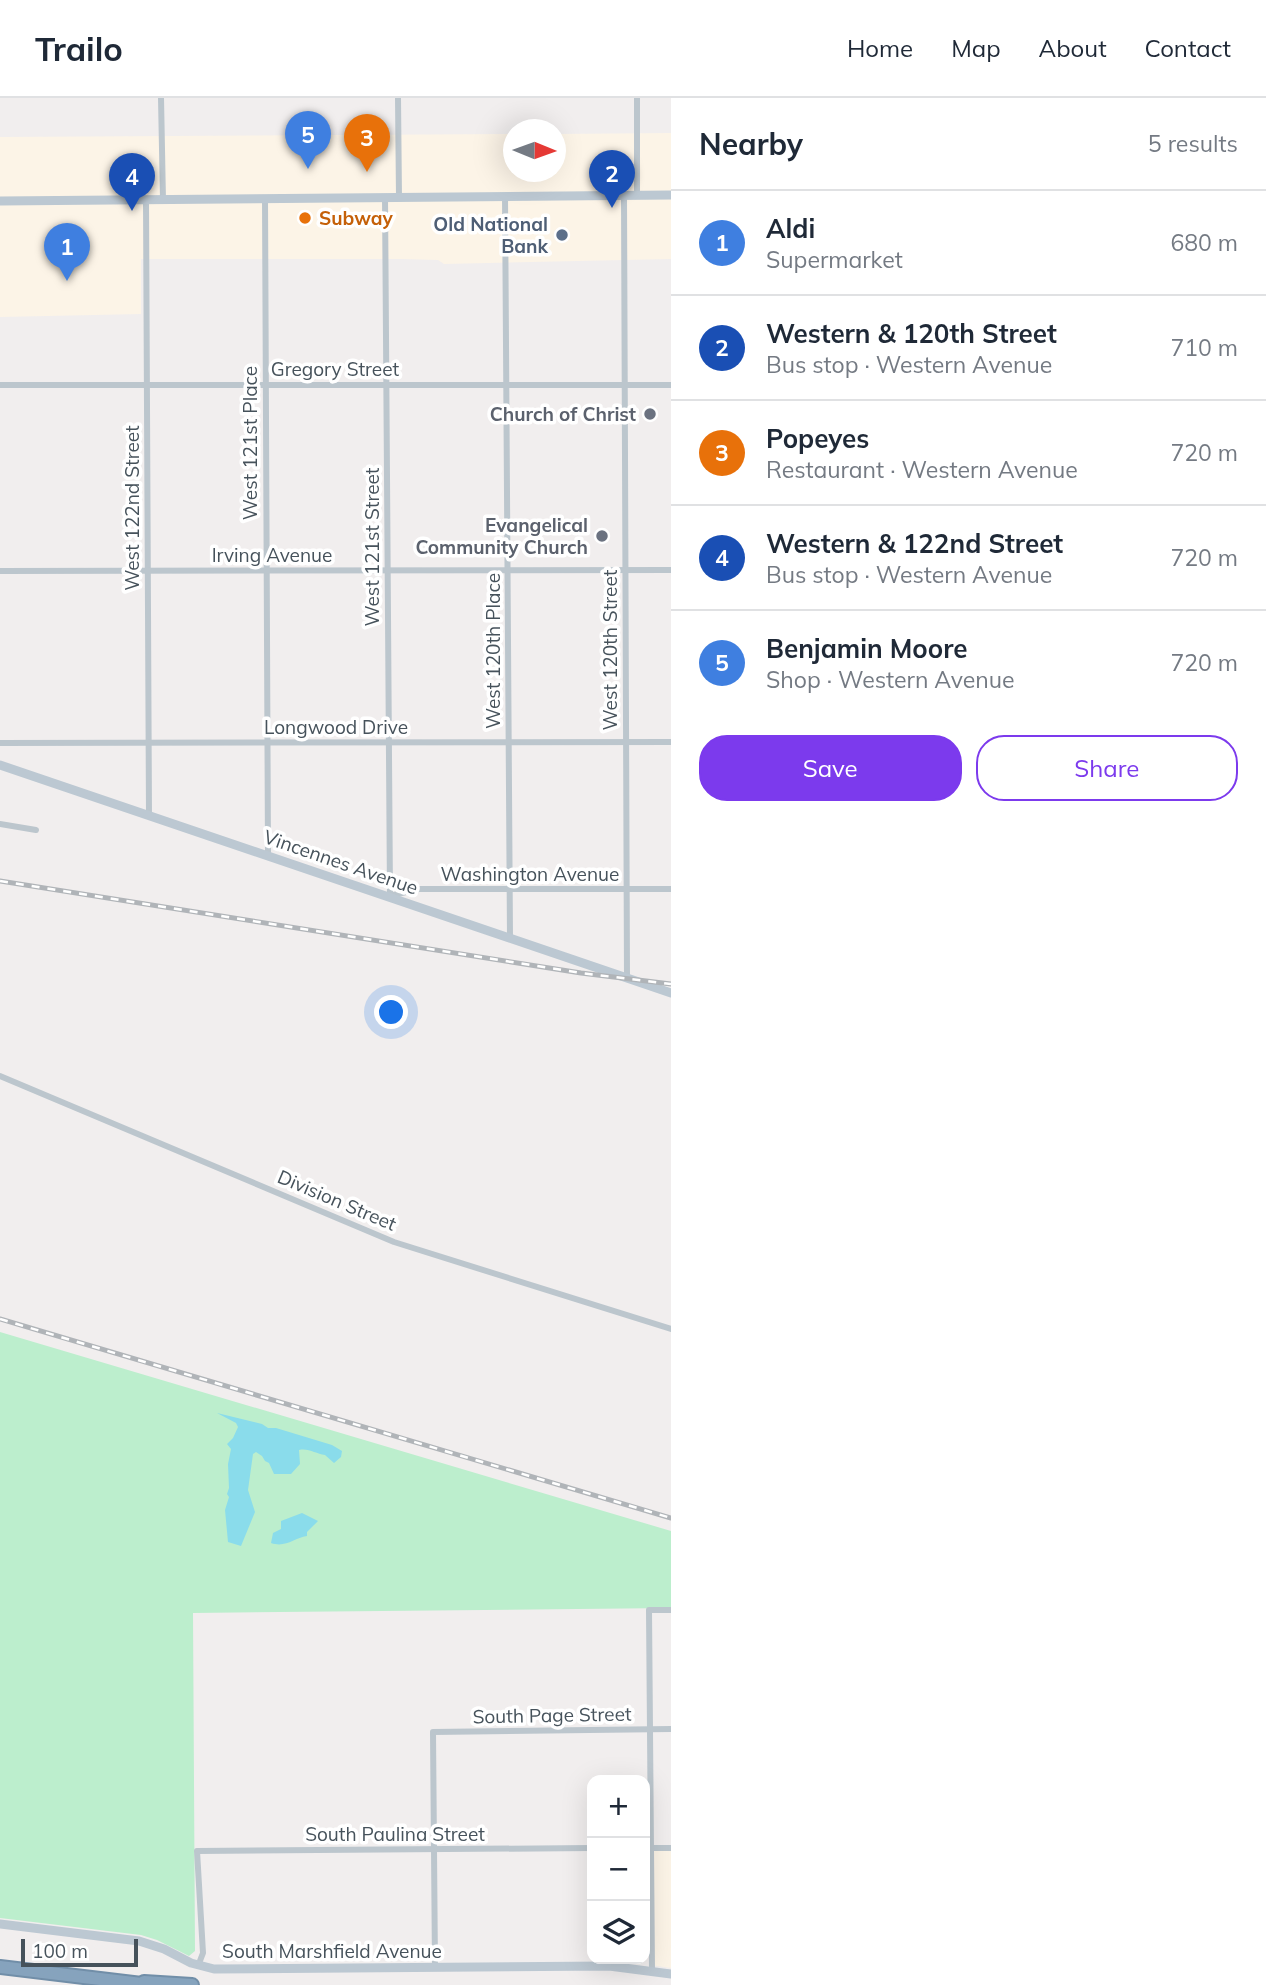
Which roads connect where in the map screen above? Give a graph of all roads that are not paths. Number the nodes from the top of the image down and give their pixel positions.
1 (161, 98) edge
2 (398, 98) edge
3 (637, 98) edge
4 (637, 195) junction
5 (671, 195) edge
6 (505, 196) junction
7 (624, 196) junction
8 (385, 197) junction
9 (399, 197) junction
10 (265, 198) junction
11 (146, 200) junction
12 (163, 200) junction
13 (0, 201) edge
14 (0, 384) edge
15 (147, 384) junction
16 (386, 384) junction
17 (507, 384) junction
18 (625, 384) junction
19 (671, 384) edge
20 (265, 385) junction
21 (388, 570) junction
22 (508, 570) junction
23 (625, 570) junction
24 (671, 570) edge
25 (0, 571) edge
26 (148, 571) junction
27 (267, 571) junction
28 (268, 742) junction
29 (509, 742) junction
30 (626, 742) junction
31 (671, 742) edge
32 (0, 743) edge
33 (148, 743) junction
34 (389, 743) junction
35 (0, 765) edge
36 (149, 816) junction
37 (0, 824) edge
38 (36, 830) dead end
39 (268, 855) junction
40 (510, 889) junction
41 (671, 889) edge
42 (627, 890) junction
43 (390, 897) junction
44 (510, 937) junction
45 (627, 978) junction
46 (671, 993) edge
47 (0, 1076) edge
48 (671, 1329) edge
49 (671, 1610) edge
50 (671, 1729) edge
51 (651, 1730) junction
52 (648, 1838) edge
53 (671, 1847) edge
54 (587, 1848) edge
55 (650, 1848) edge
56 (433, 1849) junction
57 (650, 1901) edge
58 (0, 1924) edge
59 (198, 1966) junction
60 (0, 1967) edge
61 (435, 1967) junction
62 (652, 1970) junction
63 (671, 1974) edge
64 (116, 1980) junction
65 (150, 1985) edge
66 (192, 1985) edge

1 - 12 street
2 - 9 street
3 - 4 street
4 - 5 main road
4 - 7 main road
6 - 7 main road
6 - 9 main road
6 - 17 street, West 120th Place
7 - 18 street, West 120th Street
8 - 9 main road
8 - 10 main road
8 - 16 street, West 121st Street
10 - 12 main road
10 - 20 street, West 121st Place
11 - 12 main road
11 - 13 main road
11 - 15 street, West 122nd Street
14 - 15 street, Gregory Street
15 - 20 street, Gregory Street
15 - 26 street, West 122nd Street
16 - 17 street, Gregory Street
16 - 20 street, Gregory Street
16 - 21 street, West 121st Street
17 - 18 street, Gregory Street
17 - 22 street, West 120th Place
18 - 19 street, Gregory Street
18 - 23 street, West 120th Street
20 - 27 street, West 121st Place
21 - 22 street, Irving Avenue
21 - 27 street, Irving Avenue
21 - 34 street, West 121st Street
22 - 23 street, Irving Avenue
22 - 29 street, West 120th Place
23 - 24 street, Irving Avenue
23 - 30 street, West 120th Street
25 - 26 street, Irving Avenue
26 - 27 street, Irving Avenue
26 - 33 street, West 122nd Street
27 - 28 street, West 121st Place
28 - 33 street, Longwood Drive
28 - 34 street, Longwood Drive
28 - 39 street, West 121st Place
29 - 30 street, Longwood Drive
29 - 34 street, Longwood Drive
29 - 40 street, West 120th Place
30 - 31 street, Longwood Drive
30 - 42 street, West 120th Street
32 - 33 street, Longwood Drive
33 - 36 street, West 122nd Street
34 - 43 street, West 121st Street
35 - 36 main road, Vincennes Avenue
36 - 39 main road, Vincennes Avenue
37 - 38 street
39 - 43 main road, Vincennes Avenue
40 - 42 street, Washington Avenue
40 - 43 street, Washington Avenue
40 - 44 street, West 120th Place
41 - 42 street, Washington Avenue
42 - 45 street, West 120th Street
43 - 44 main road, Vincennes Avenue
44 - 45 main road, Vincennes Avenue
45 - 46 main road, Vincennes Avenue
47 - 48 street, Division Street
49 - 51 street
50 - 51 street, South Page Street
51 - 52 street
51 - 56 street, South Page Street
53 - 55 street
54 - 56 street, South Paulina Street
56 - 59 street, South Paulina Street
56 - 61 street
57 - 62 street
58 - 59 main road, South Marshfield Avenue
59 - 61 main road, South Marshfield Avenue
60 - 64 highway
61 - 62 main road, South Marshfield Avenue
62 - 63 main road, South Marshfield Avenue
64 - 65 highway
64 - 66 highway

